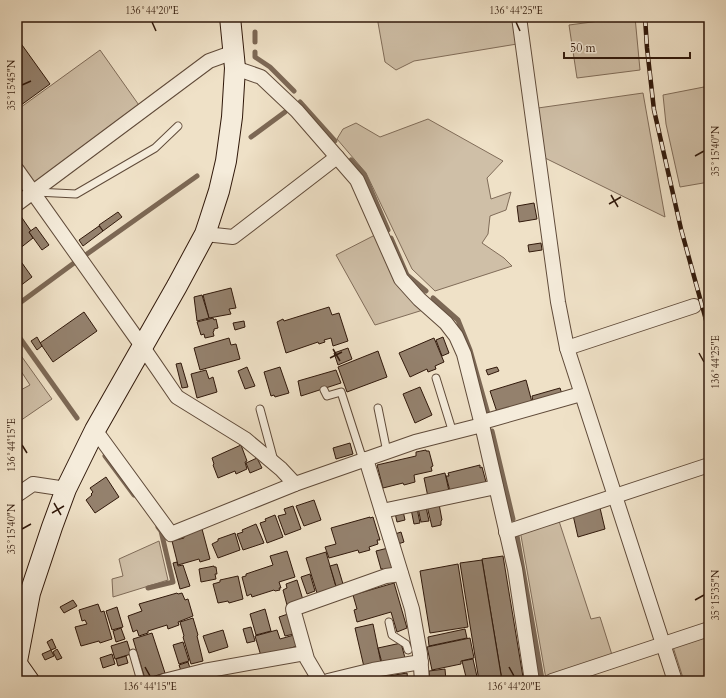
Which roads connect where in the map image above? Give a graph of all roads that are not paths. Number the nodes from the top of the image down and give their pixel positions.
1 (230, 17) edge
2 (519, 17) edge
3 (235, 60) junction
4 (178, 126) dead end
5 (337, 157) junction
6 (17, 170) edge
7 (33, 192) junction
8 (17, 204) edge
9 (205, 234) junction
10 (694, 306) dead end
11 (142, 346) junction
12 (567, 348) junction
13 (436, 378) dead end
14 (324, 390) dead end
15 (581, 394) junction
16 (378, 408) dead end
17 (260, 409) dead end
18 (482, 425) junction
19 (95, 430) junction
20 (453, 433) junction
21 (387, 452) junction
22 (365, 460) junction
23 (275, 464) junction
24 (709, 465) edge
25 (295, 484) junction
26 (496, 487) junction
27 (66, 489) junction
28 (17, 495) edge
29 (614, 496) junction
30 (382, 511) junction
31 (506, 532) junction
32 (401, 574) junction
33 (389, 622) dead end
34 (709, 629) edge
35 (664, 644) junction
36 (133, 653) dead end
37 (305, 653) junction
38 (412, 657) junction
39 (17, 661) edge
40 (17, 664) edge
41 (29, 681) edge
42 (141, 681) edge
43 (164, 681) edge
44 (320, 681) edge
45 (328, 681) edge
46 (422, 681) edge
47 (532, 681) edge
48 (552, 681) edge
49 (675, 681) edge

1 - 3 street
2 - 12 street
3 - 5 street
3 - 7 street
3 - 9 street
4 - 7 lane
5 - 9 street
5 - 18 street
6 - 7 street
7 - 8 street
7 - 11 street
9 - 11 street
10 - 12 street
11 - 19 street
11 - 23 street
12 - 15 street
13 - 20 lane
14 - 22 lane
15 - 18 street
15 - 29 street
16 - 21 lane
17 - 23 lane
18 - 20 street
18 - 26 street
19 - 25 street
19 - 27 street
20 - 21 street
21 - 22 street
22 - 25 street
22 - 30 street
23 - 25 street
24 - 29 street
26 - 30 street
26 - 31 street
27 - 28 street
27 - 39 street
29 - 31 street
29 - 35 street
30 - 32 street
31 - 47 street
32 - 37 street
32 - 38 street
33 - 38 lane
34 - 35 street
35 - 48 street
35 - 49 street
36 - 42 lane
37 - 43 street
37 - 44 street
38 - 45 street
38 - 46 street
40 - 41 street

